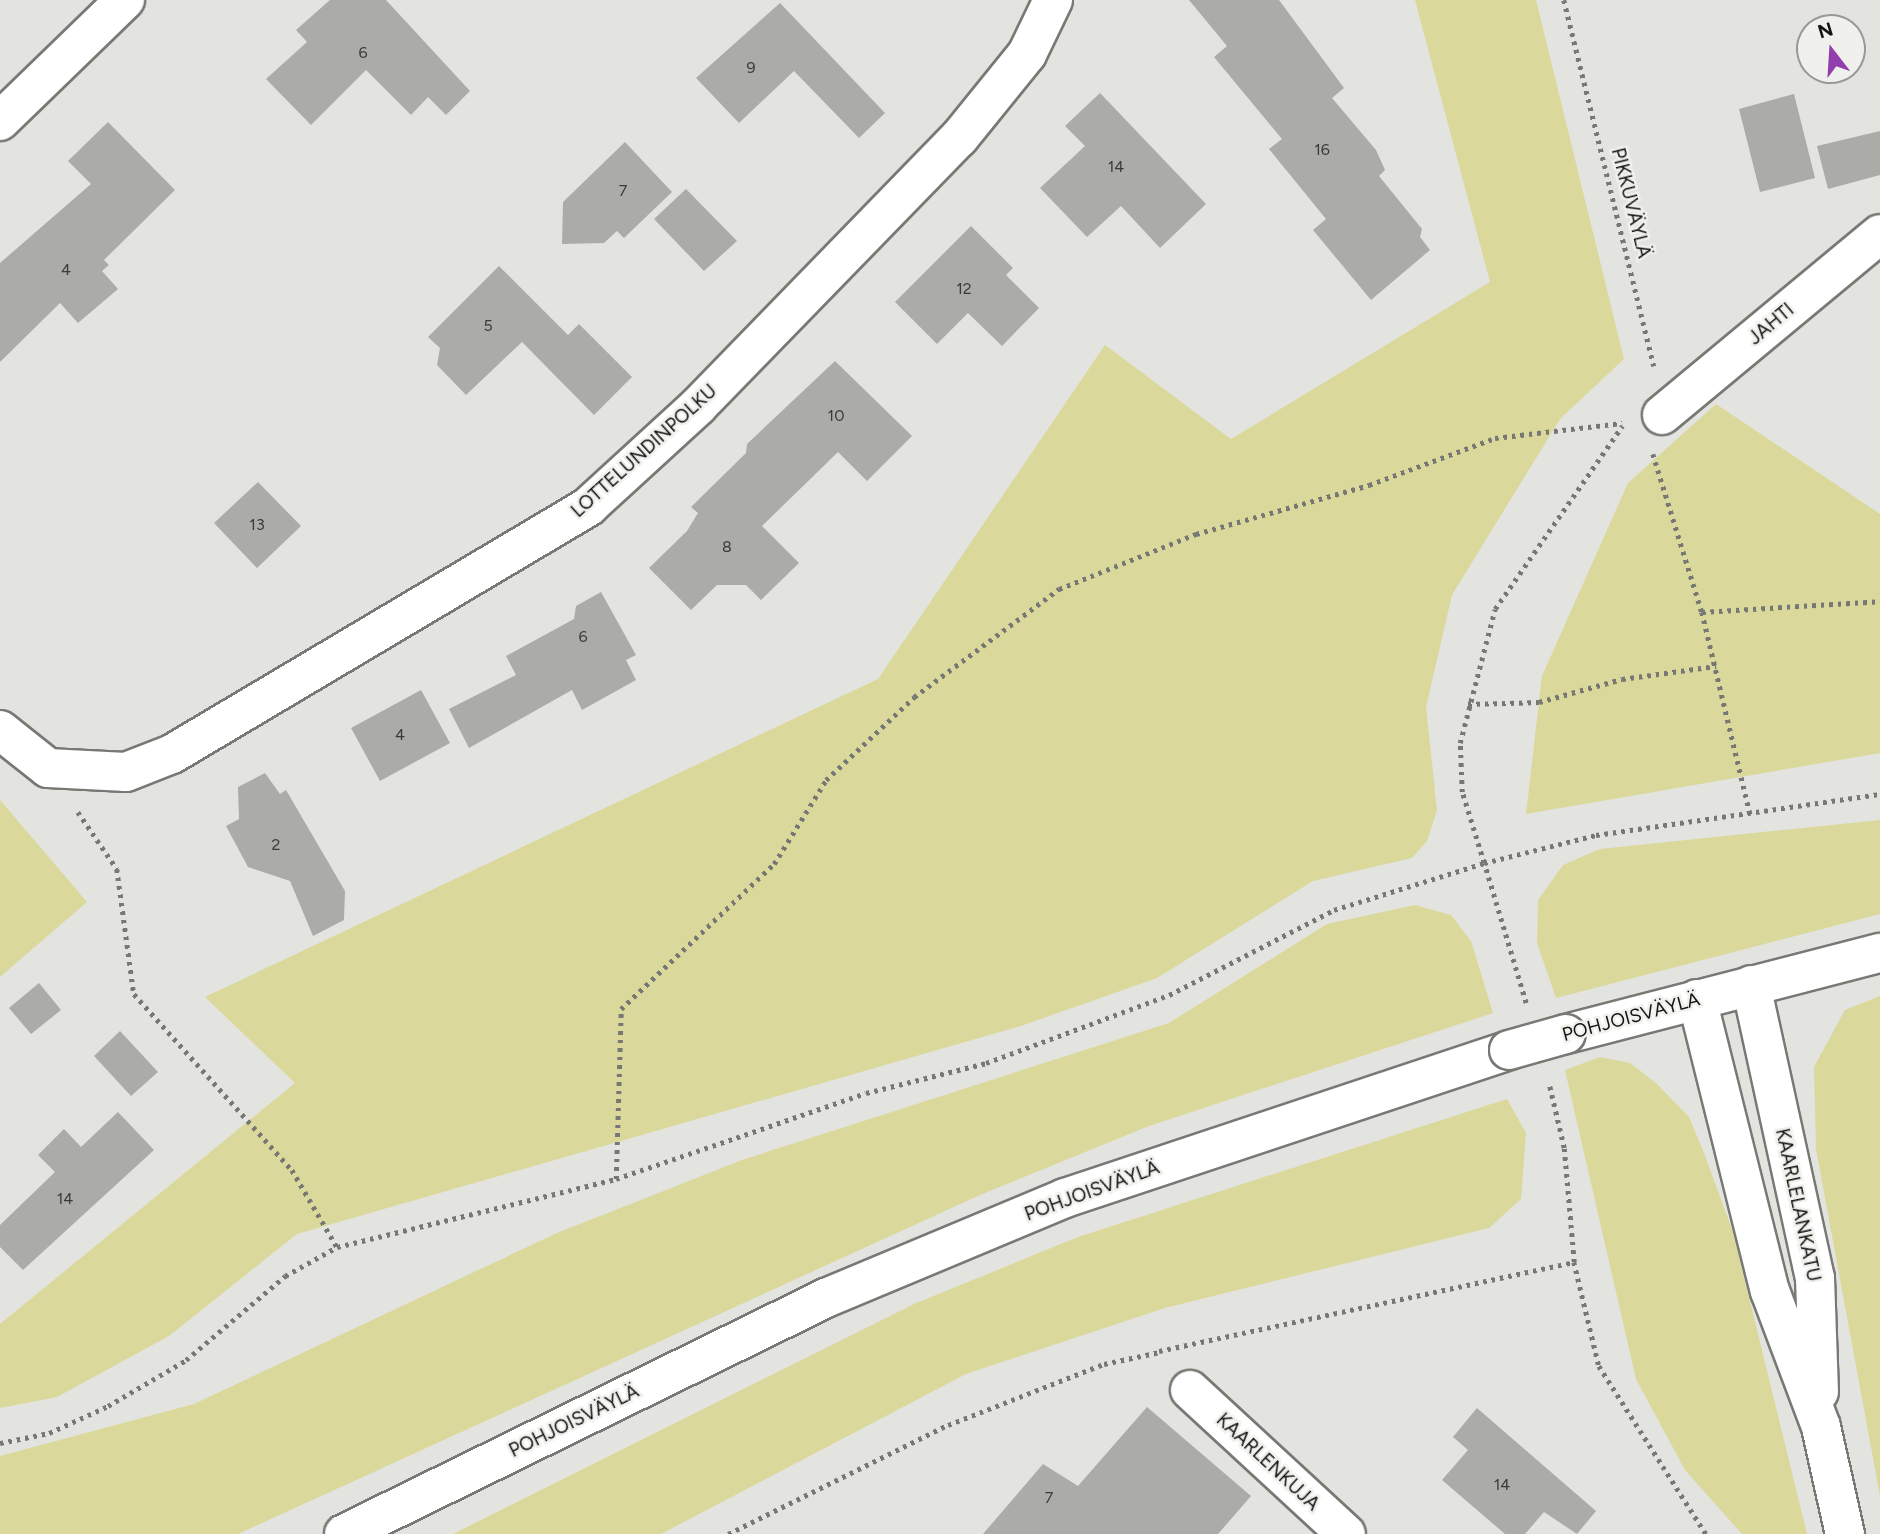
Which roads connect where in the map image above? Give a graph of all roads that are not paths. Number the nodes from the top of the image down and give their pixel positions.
1 (125, 0) edge
2 (1053, 0) edge
3 (0, 121) edge
4 (1880, 234) edge
5 (1656, 432) road end
6 (0, 730) edge
7 (1880, 953) edge
8 (1751, 985) junction
9 (1697, 999) junction
10 (1190, 1390) road end
11 (1821, 1427) junction
12 (344, 1534) edge
13 (1346, 1534) edge
14 (1845, 1534) edge

1 - 3 main road
2 - 6 main road, LOTTELUNDINPOLKU
4 - 5 main road, JAHTI
7 - 8 main road, POHJOISVÄYLÄ
8 - 9 main road, POHJOISVÄYLÄ
8 - 11 main road, KAARLELANKATU
9 - 11 main road, KAARLELANKATU
9 - 12 main road, POHJOISVÄYLÄ, bridge
10 - 13 main road, KAARLENKUJA
11 - 14 main road, KAARLELANKATU

